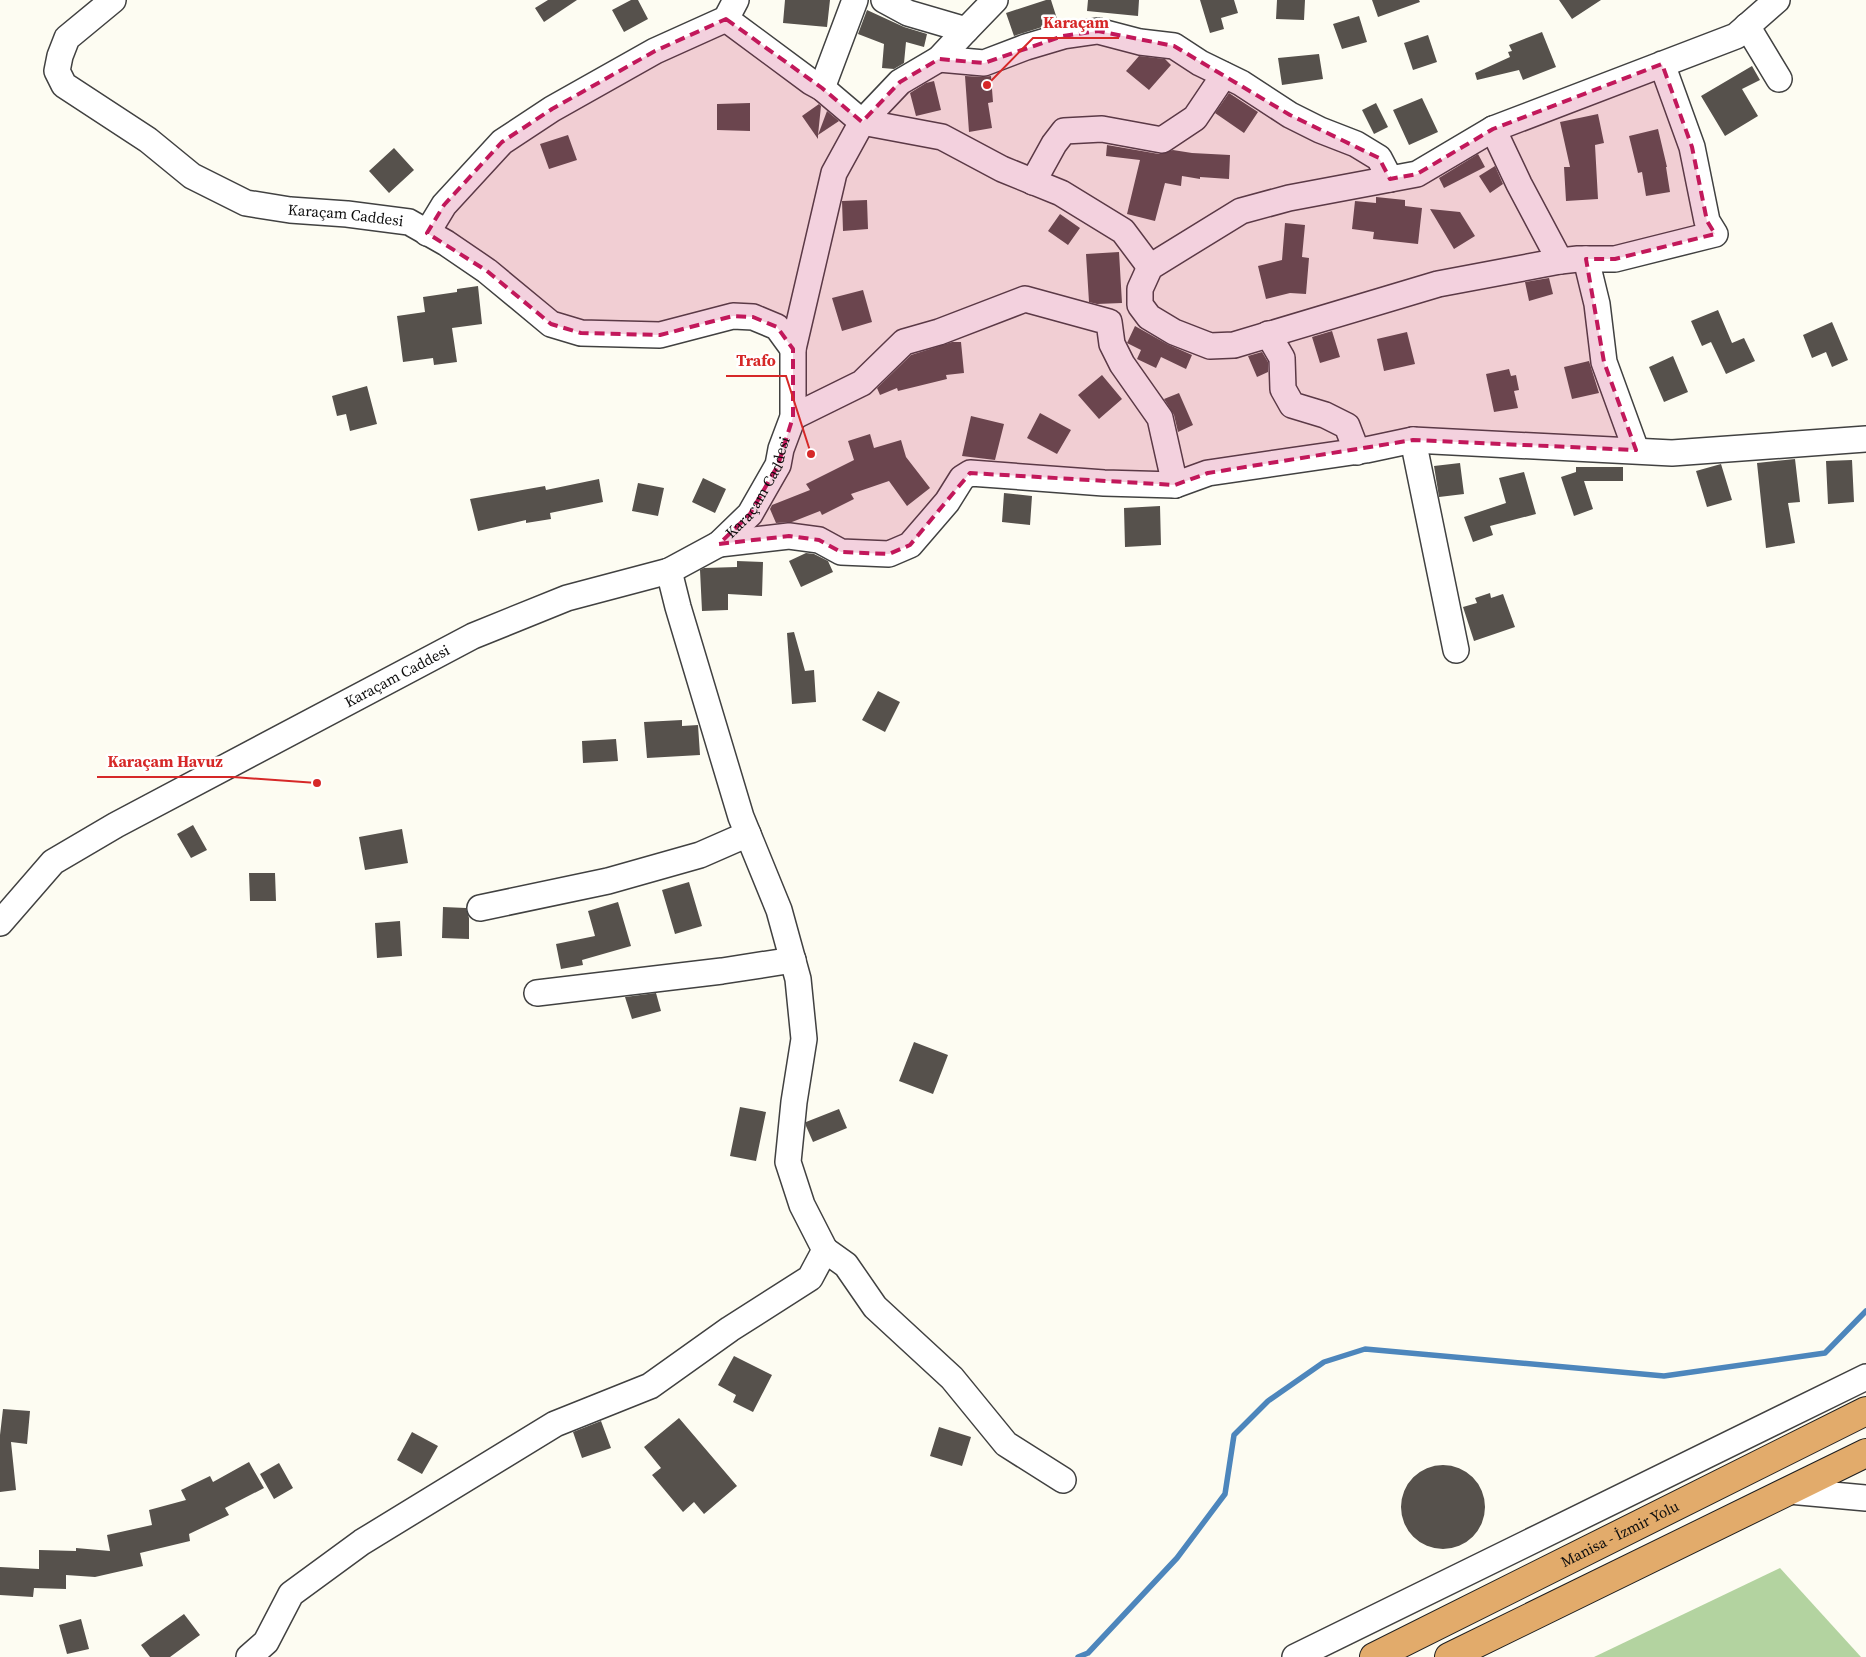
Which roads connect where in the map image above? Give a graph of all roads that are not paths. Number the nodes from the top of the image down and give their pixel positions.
1 (113, 0) edge
2 (854, 0) edge
3 (884, 0) edge
4 (995, 0) edge
5 (1777, 0) edge
6 (731, 10) edge
7 (1747, 26) junction
8 (966, 30) junction
9 (938, 59) junction
10 (1662, 64) junction
11 (1224, 75) junction
12 (1778, 79) dead end
13 (822, 88) junction
14 (862, 122) junction
15 (1494, 129) junction
16 (1390, 179) junction
17 (1033, 182) junction
18 (427, 233) junction
19 (1586, 260) junction
20 (1560, 262) junction
21 (1150, 267) junction
22 (1149, 316) junction
23 (1109, 322) junction
24 (1268, 334) junction
25 (793, 350) junction
26 (793, 417) junction
27 (1866, 439) edge
28 (1413, 440) junction
29 (1636, 450) junction
30 (1357, 452) junction
31 (1175, 485) junction
32 (719, 544) junction
33 (668, 571) junction
34 (1456, 650) dead end
35 (748, 834) junction
36 (480, 908) dead end
37 (0, 923) edge
38 (793, 960) junction
39 (537, 994) dead end
40 (825, 1250) junction
41 (1866, 1378) edge
42 (1866, 1411) edge
43 (1866, 1453) edge
44 (1063, 1480) dead end
45 (1789, 1491) junction
46 (1866, 1498) edge
47 (249, 1657) edge
48 (1295, 1657) edge
49 (1374, 1657) edge
50 (1450, 1657) edge

1 - 18 street, Karaçam Caddesi
2 - 13 street
3 - 8 street
4 - 8 street
5 - 7 street
6 - 13 street
6 - 18 street
7 - 10 street
7 - 12 street
8 - 9 street
9 - 11 street
9 - 14 street
10 - 15 street
10 - 19 street
11 - 16 street
11 - 17 street
13 - 14 street
14 - 17 street
14 - 25 street
15 - 16 street
15 - 20 street
16 - 21 street
17 - 21 street
18 - 25 street, Karaçam Caddesi
19 - 20 street
19 - 29 street
20 - 24 street
21 - 22 street
22 - 23 street
22 - 24 street
23 - 26 street
23 - 31 street
24 - 30 street
25 - 26 street, Karaçam Caddesi
26 - 32 street, Karaçam Caddesi
27 - 29 street
28 - 29 street
28 - 30 street
28 - 34 street
30 - 31 street
31 - 32 street
32 - 33 street, Karaçam Caddesi
33 - 35 street
33 - 37 street, Karaçam Caddesi
35 - 36 street
35 - 38 street
38 - 39 street
38 - 40 street
40 - 44 street
40 - 47 street
41 - 48 street
42 - 49 highway, Manisa - İzmir Yolu
43 - 45 highway
45 - 46 street
45 - 50 highway

